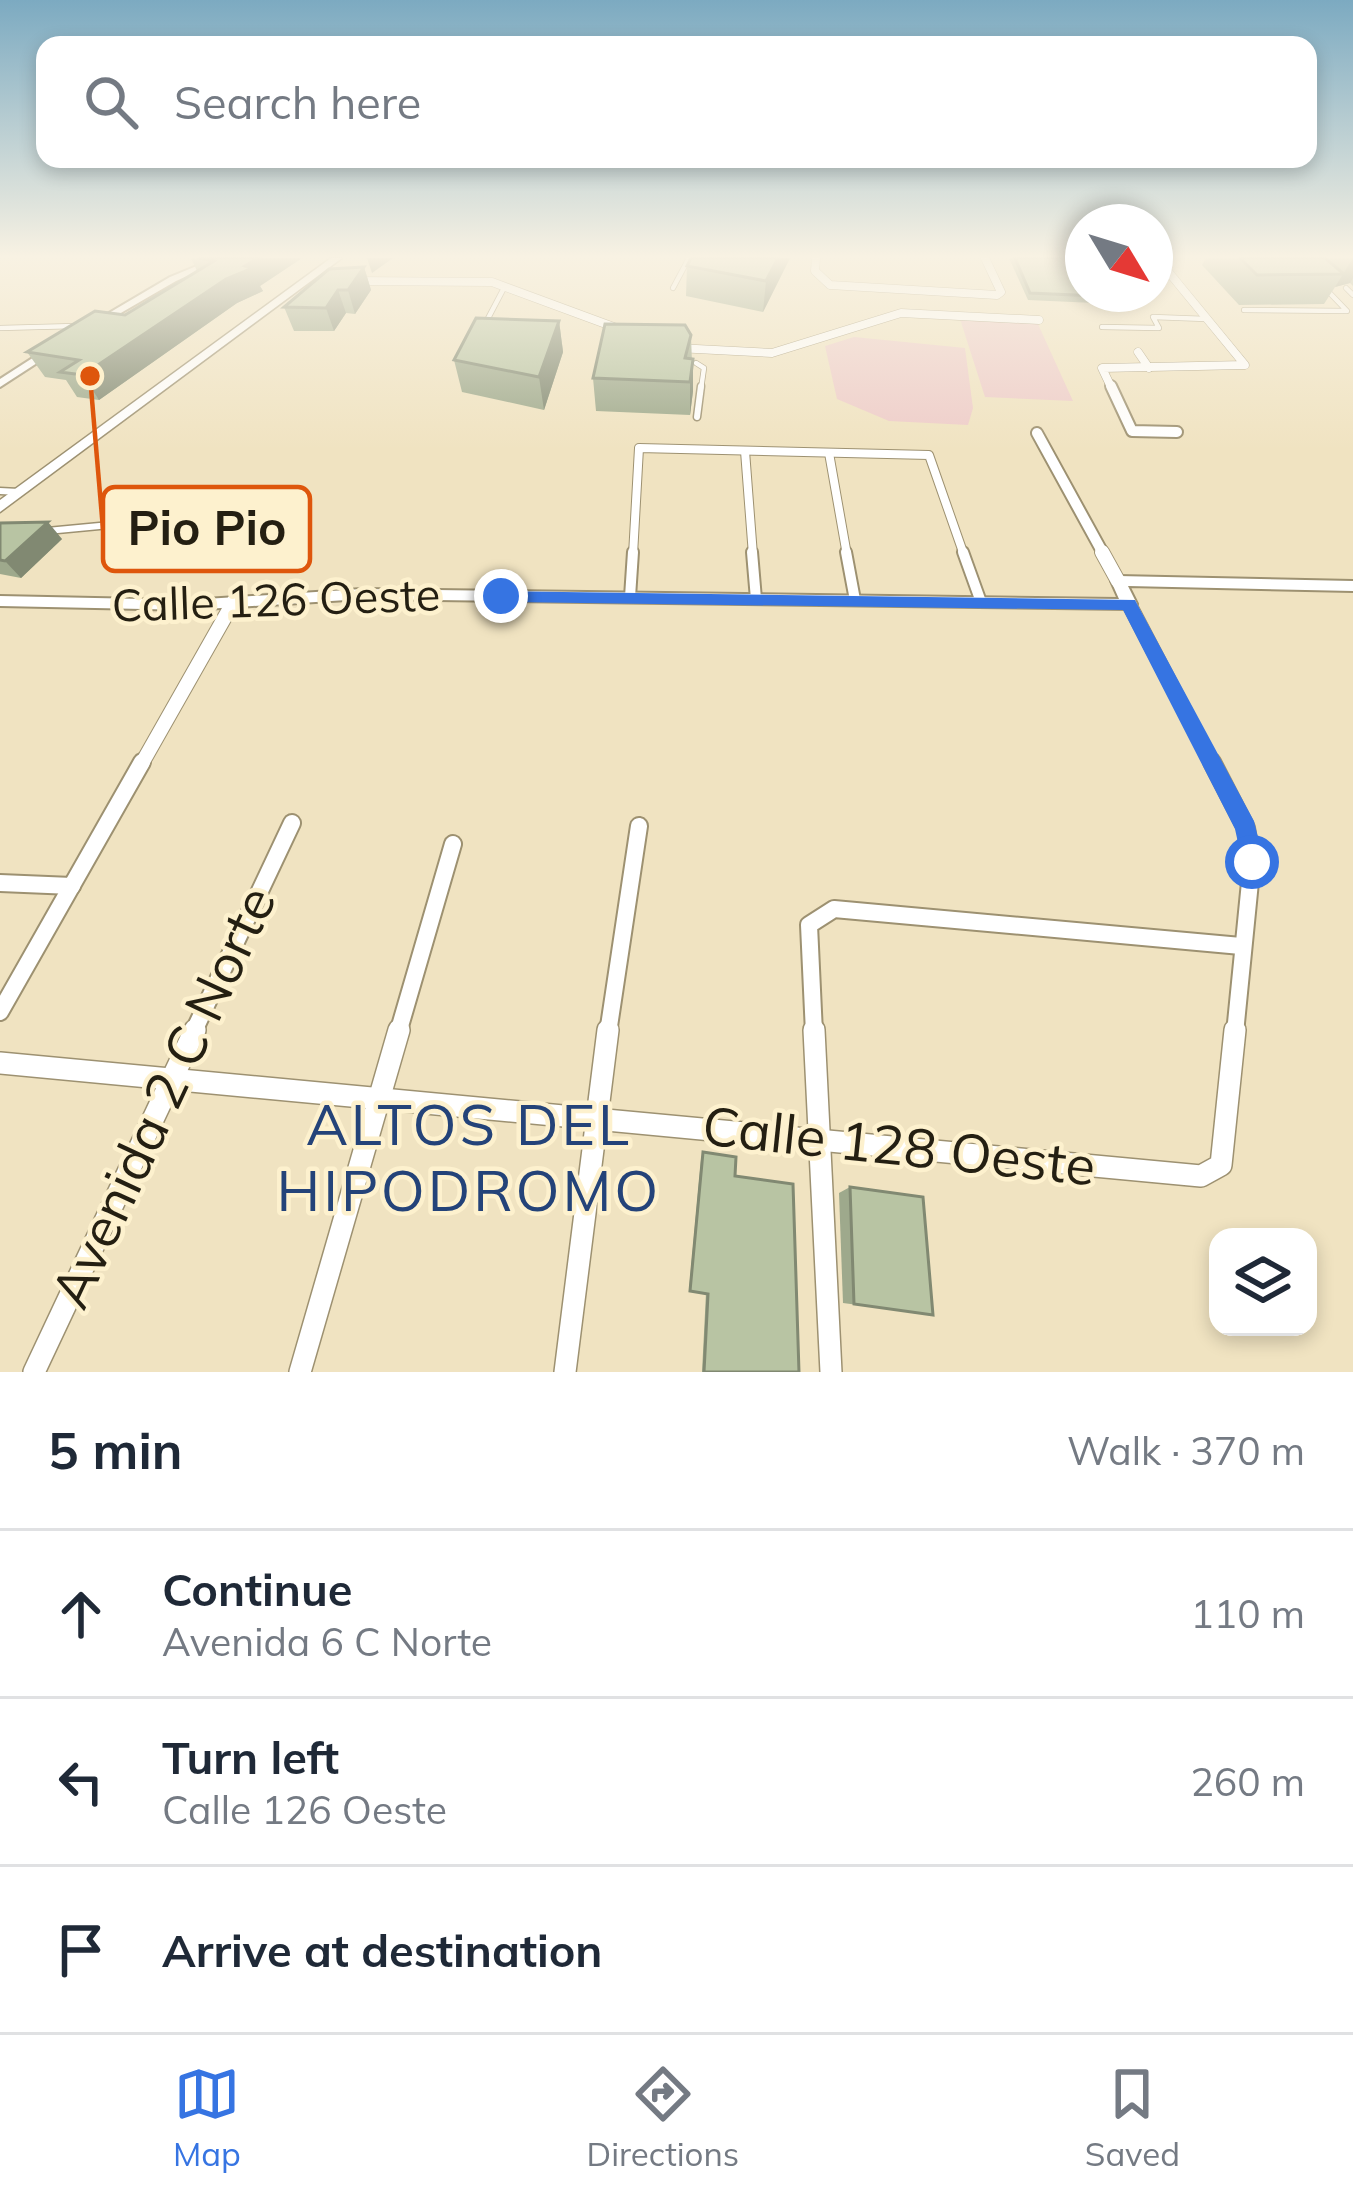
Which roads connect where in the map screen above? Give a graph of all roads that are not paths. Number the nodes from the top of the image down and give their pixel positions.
1 (98, 322) edge
2 (251, 322) edge
3 (486, 322) edge
4 (599, 322) edge
5 (872, 322) edge
6 (1156, 322) edge
7 (1208, 322) edge
8 (91, 326) junction
9 (1102, 327) dead end
10 (0, 328) edge
11 (639, 338) edge
12 (476, 341) edge
13 (664, 345) edge
14 (1138, 352) dead end
15 (696, 363) edge
16 (1148, 368) junction
17 (0, 384) edge
18 (697, 417) dead end
19 (1177, 432) dead end
20 (1037, 433) dead end
21 (745, 451) junction
22 (829, 453) junction
23 (0, 491) edge
24 (21, 492) junction
25 (172, 494) dead end
26 (0, 507) edge
27 (112, 528) junction
28 (46, 531) edge
29 (147, 534) dead end
30 (1118, 581) junction
31 (1353, 586) edge
32 (630, 597) junction
33 (756, 599) junction
34 (855, 600) junction
35 (0, 601) edge
36 (234, 602) junction
37 (981, 602) junction
38 (1129, 604) junction
39 (292, 823) dead end
40 (639, 826) dead end
41 (453, 844) dead end
42 (0, 883) edge
43 (72, 886) junction
44 (1241, 946) junction
45 (0, 1012) edge
46 (0, 1063) edge
47 (169, 1079) junction
48 (379, 1100) junction
49 (595, 1117) junction
50 (821, 1138) junction
51 (34, 1372) edge
52 (300, 1372) edge
53 (566, 1372) edge
54 (831, 1372) edge

1 - 8 street
2 - 24 main road
3 - 12 lane
4 - 11 street
5 - 13 street
6 - 9 lane
7 - 16 street
8 - 10 lane
8 - 17 street
14 - 16 street
15 - 18 lane
16 - 19 street
20 - 30 street
21 - 22 street
21 - 32 street
21 - 33 street
22 - 34 street
22 - 37 street
23 - 24 lane
24 - 26 main road
25 - 27 lane
27 - 28 lane
27 - 29 lane
30 - 31 street
30 - 38 street
32 - 33 street, Calle 126 Oeste
32 - 36 street, Calle 126 Oeste
33 - 34 street, Calle 126 Oeste
34 - 37 street, Calle 126 Oeste
35 - 36 street, Calle 126 Oeste
36 - 43 street
37 - 38 street, Calle 126 Oeste
38 - 44 street
39 - 47 street, Avenida 2 C Norte
40 - 49 street
41 - 48 street
42 - 43 street
43 - 45 street
44 - 50 street, Calle 128 Oeste
44 - 50 street
46 - 47 street, Calle 128 Oeste
47 - 48 street, Calle 128 Oeste
47 - 51 street, Avenida 2 C Norte
48 - 49 street, Calle 128 Oeste
48 - 52 street
49 - 50 street, Calle 128 Oeste
49 - 53 street
50 - 54 street

